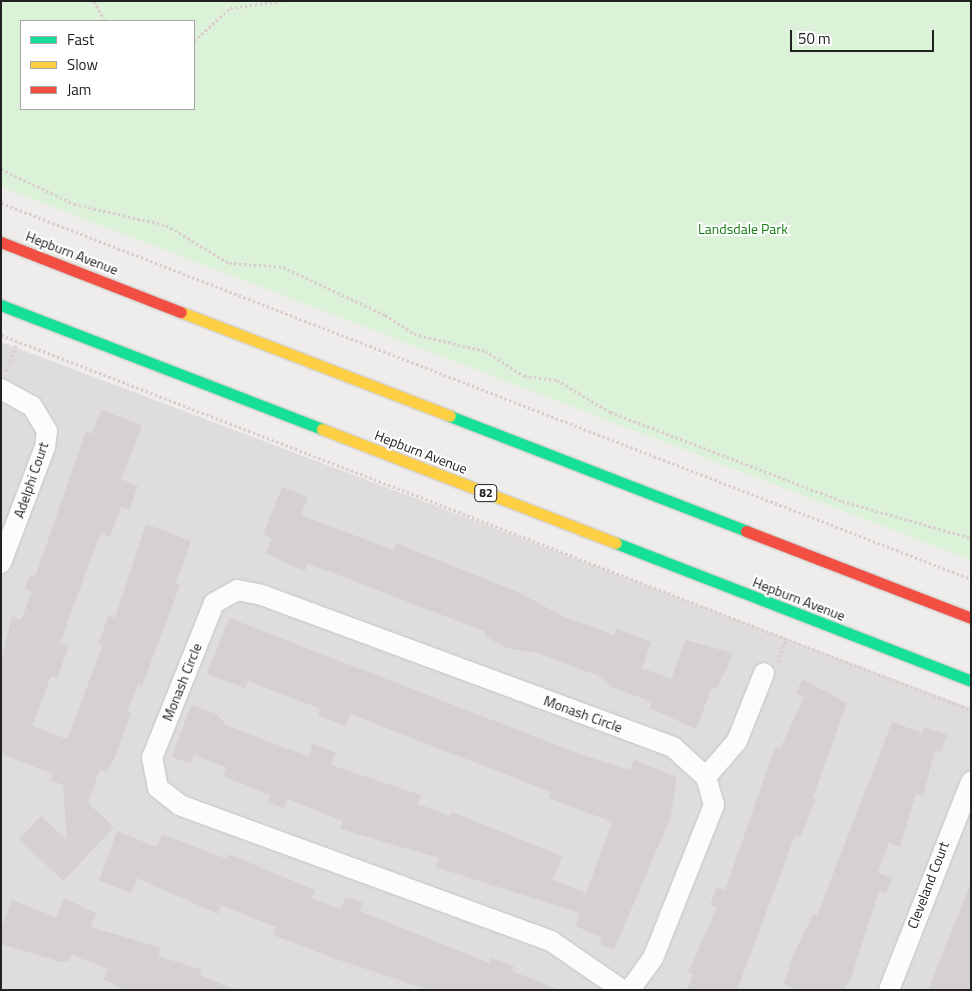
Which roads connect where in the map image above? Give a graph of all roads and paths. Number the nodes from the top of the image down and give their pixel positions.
1 (94, 1) edge
2 (281, 1) edge
3 (104, 20) edge
4 (195, 40) edge
5 (1, 169) edge
6 (1, 204) edge
7 (1, 242) edge
8 (1, 305) edge
9 (1, 335) edge
10 (17, 342) junction
11 (3, 382) edge
12 (971, 538) edge
13 (1, 563) edge
14 (971, 579) edge
15 (971, 618) edge
16 (764, 673) dead end
17 (971, 681) edge
18 (971, 710) edge
19 (706, 777) junction
20 (971, 782) edge
21 (622, 990) edge
22 (630, 990) edge
23 (889, 990) edge

1 - 3 path
2 - 4 path
5 - 12 path
6 - 14 path
7 - 15 main road, Hepburn Avenue
8 - 17 main road, Hepburn Avenue / 82
9 - 10 path
10 - 11 path
10 - 18 path
11 - 13 street, Adelphi Court
16 - 19 street
19 - 21 street, Monash Circle
19 - 22 street
20 - 23 street, Cleveland Court

